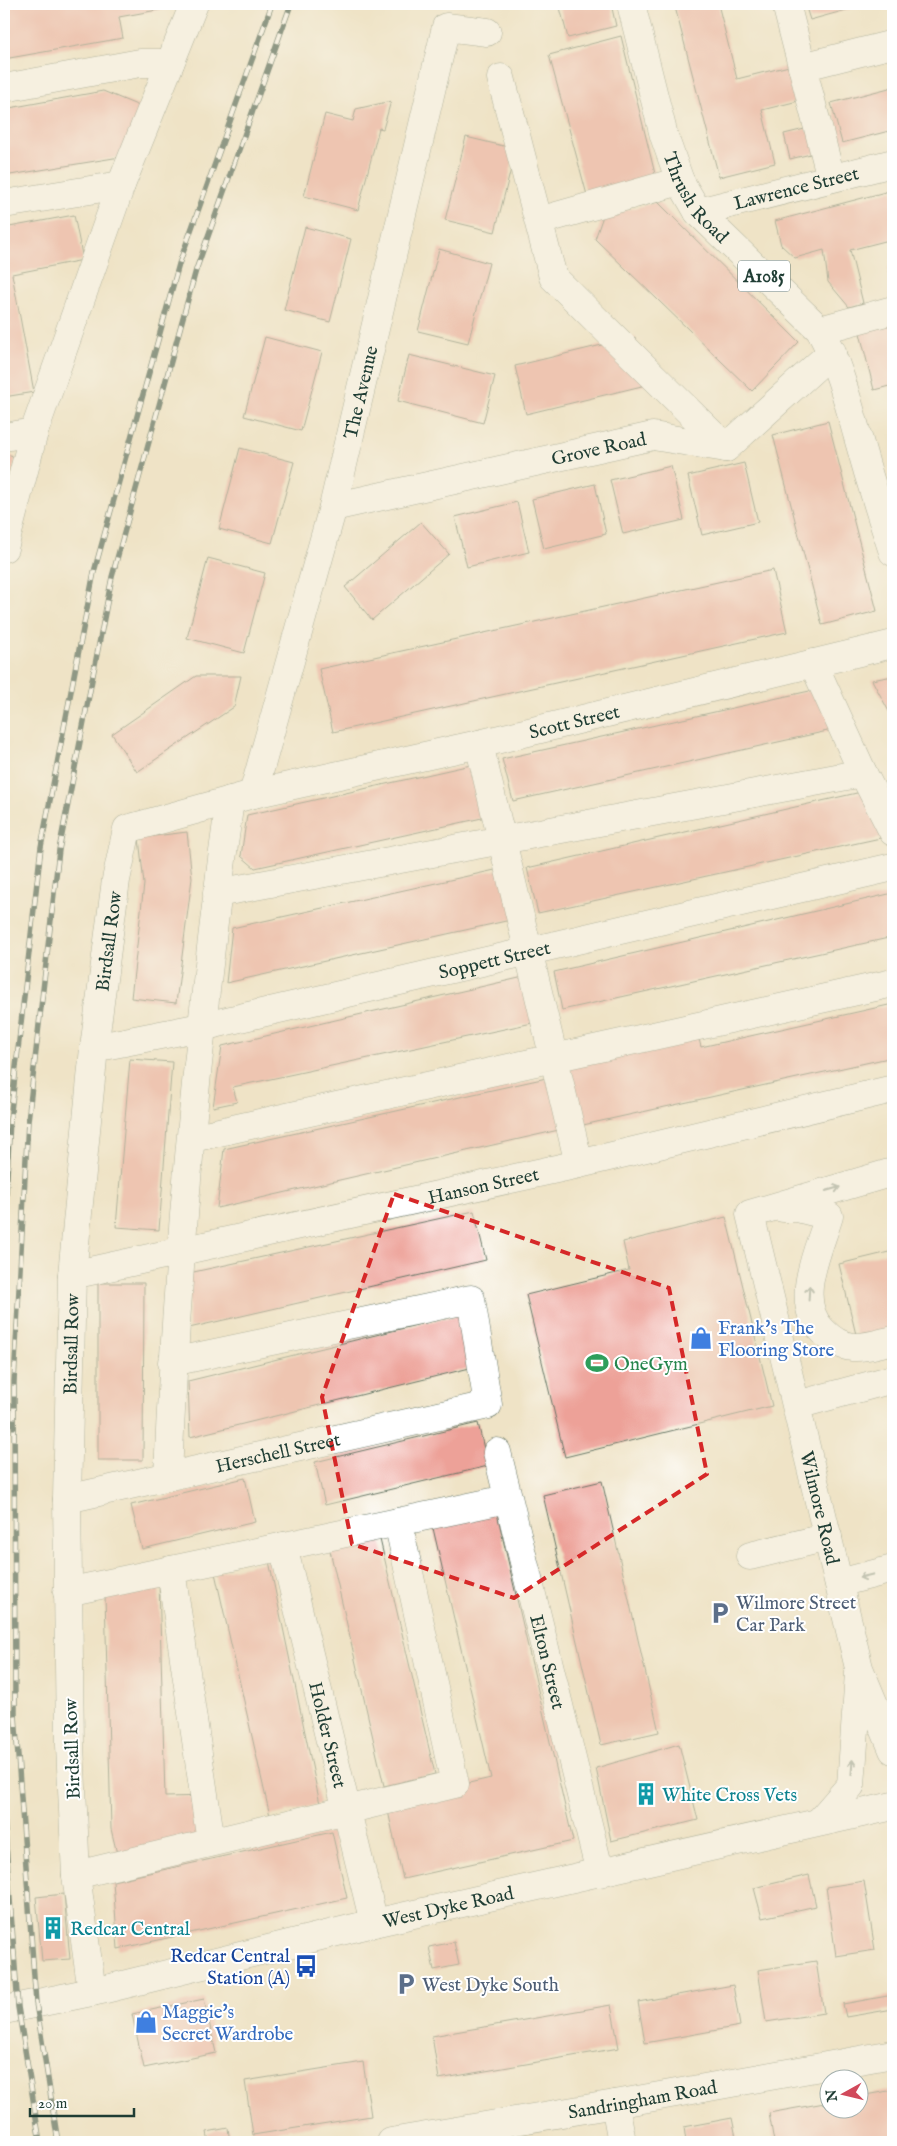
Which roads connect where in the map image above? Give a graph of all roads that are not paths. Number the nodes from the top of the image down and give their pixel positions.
1 (194, 4) edge
2 (631, 4) edge
3 (786, 4) edge
4 (487, 32) dead end
5 (893, 44) edge
6 (170, 63) junction
7 (802, 67) junction
8 (501, 78) dead end
9 (4, 88) edge
10 (893, 163) edge
11 (831, 178) junction
12 (680, 182) junction
13 (121, 185) junction
14 (4, 204) edge
15 (698, 212) junction
16 (539, 221) junction
17 (893, 310) edge
18 (826, 341) junction
19 (34, 432) junction
20 (4, 437) edge
21 (726, 448) junction
22 (333, 507) junction
23 (4, 548) edge
24 (893, 552) edge
25 (893, 644) edge
26 (813, 663) junction
27 (479, 744) junction
28 (863, 773) junction
29 (241, 797) junction
30 (893, 832) edge
31 (502, 840) junction
32 (893, 867) edge
33 (217, 893) junction
34 (528, 951) junction
35 (893, 983) edge
36 (201, 1027) junction
37 (94, 1048) junction
38 (553, 1058) junction
39 (893, 1090) edge
40 (192, 1138) junction
41 (579, 1164) junction
42 (893, 1172) edge
43 (769, 1208) junction
44 (181, 1250) junction
45 (72, 1275) junction
46 (893, 1340) edge
47 (172, 1362) junction
48 (893, 1379) edge
49 (797, 1405) junction
50 (497, 1452) dead end
51 (168, 1476) junction
52 (67, 1499) junction
53 (507, 1500) junction
54 (398, 1522) junction
55 (828, 1537) junction
56 (283, 1546) junction
57 (750, 1556) dead end
58 (893, 1569) edge
59 (171, 1570) junction
60 (839, 1584) junction
61 (68, 1592) junction
62 (859, 1668) junction
63 (893, 1750) edge
64 (893, 1806) edge
65 (346, 1810) junction
66 (819, 1822) junction
67 (211, 1842) junction
68 (600, 1873) junction
69 (76, 1875) junction
70 (374, 1923) junction
71 (92, 1992) junction
72 (4, 2010) edge
73 (893, 2054) edge
74 (616, 2104) junction
75 (391, 2142) edge
76 (622, 2142) edge

1 - 6 street
2 - 12 street, Thrush Road / A1085
3 - 7 street
4 - 22 street, The Avenue
5 - 7 street
6 - 9 street
6 - 13 street
7 - 11 street
8 - 16 street
10 - 11 street, Lawrence Street
11 - 15 street, Lawrence Street
12 - 15 street, Thrush Road / A1085
12 - 16 street
13 - 14 street
13 - 19 street
15 - 18 street, Thrush Road / A1085
16 - 21 street
17 - 18 street
18 - 21 street
18 - 24 street, Thrush Road / A1085
19 - 20 street
19 - 23 street
21 - 22 street, Grove Road
22 - 29 street, The Avenue
25 - 26 street, Scott Street
26 - 27 street, Scott Street
26 - 28 street
27 - 29 street, Scott Street
27 - 31 street
28 - 30 street
28 - 31 street
29 - 33 street, The Avenue
29 - 37 street, Birdsall Row
31 - 33 street
31 - 34 street
32 - 34 street, Soppett Street
33 - 36 street, The Avenue
34 - 36 street, Soppett Street
34 - 38 street
35 - 38 street
36 - 37 street, Soppett Street
36 - 40 street, The Avenue
37 - 45 street, Birdsall Row
38 - 40 street
38 - 41 street
39 - 41 street, Hanson Street
40 - 44 street, The Avenue
41 - 44 street, Hanson Street
43 -> 42 street
46 -> 43 street
43 - 49 street, Wilmore Road
44 - 45 street, Hanson Street
44 - 47 street, The Avenue
45 - 52 street, Birdsall Row
47 - 51 street, The Avenue
47 - 51 street, Herschell Street
48 - 49 street
49 - 55 street, Wilmore Road
50 - 53 street, Elton Street
51 - 52 street, Herschell Street
52 - 61 street, Birdsall Row
53 - 54 street
53 - 68 street, Elton Street
54 - 56 street
54 - 65 street
55 - 57 street
55 - 60 street, Wilmore Road
56 - 59 street
56 - 65 street, Holder Street
58 -> 60 street
59 - 61 street
59 - 67 street
60 - 62 street, Wilmore Road
61 - 69 street, Birdsall Row
62 - 63 street, Wilmore Road
66 -> 62 street, Wilmore Road
64 - 66 street, West Dyke Road
65 - 67 street
65 - 70 street, Holder Street
66 - 68 street, West Dyke Road
67 - 69 street
68 - 70 street, West Dyke Road
69 - 71 street, Birdsall Row
70 - 71 street, West Dyke Road
71 - 72 street, West Dyke Road
73 - 74 street, Sandringham Road
74 - 75 street, Sandringham Road
74 - 76 street

